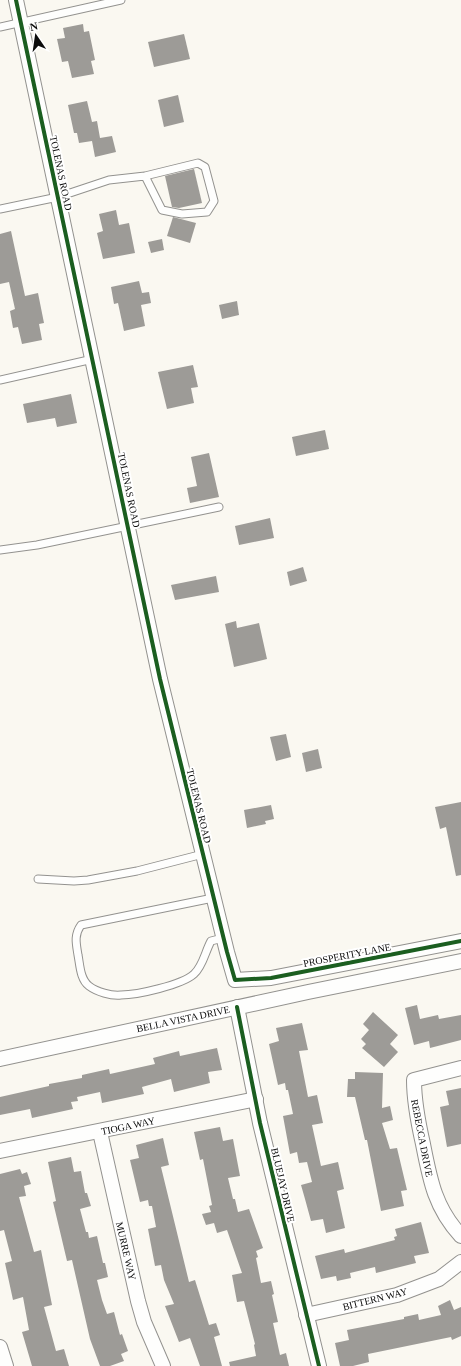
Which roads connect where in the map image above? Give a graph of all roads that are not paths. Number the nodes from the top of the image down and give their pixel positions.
1 (16, 0) edge
2 (121, 0) edge
3 (21, 23) junction
4 (0, 27) edge
5 (145, 176) junction
6 (58, 196) junction
7 (0, 209) edge
8 (93, 359) junction
9 (0, 380) edge
10 (219, 507) dead end
11 (128, 527) junction
12 (0, 550) edge
13 (203, 854) junction
14 (38, 879) dead end
15 (213, 898) junction
16 (223, 938) junction
17 (461, 941) edge
18 (461, 961) edge
19 (235, 980) joint
20 (237, 1007) junction
21 (0, 1059) edge
22 (461, 1068) edge
23 (256, 1099) junction
24 (100, 1132) junction
25 (0, 1151) edge
26 (461, 1236) edge
27 (461, 1262) edge
28 (306, 1315) junction
29 (0, 1347) edge
30 (6, 1366) edge
31 (163, 1366) edge
32 (319, 1366) edge

1 - 3 street, TOLENAS ROAD
2 - 3 lane
3 - 4 lane
3 - 6 street, TOLENAS ROAD
5 - 5 lane
5 - 6 lane
6 - 7 lane
6 - 8 street, TOLENAS ROAD
8 - 9 lane
8 - 11 street, TOLENAS ROAD
10 - 11 lane
11 - 12 lane
11 - 13 street, TOLENAS ROAD
13 - 14 lane
13 - 15 street, TOLENAS ROAD
15 - 16 street, TOLENAS ROAD
15 - 16 lane
16 - 19 street, TOLENAS ROAD
17 - 19 street, PROSPERITY LANE
18 - 20 street, BELLA VISTA DRIVE
20 - 21 street, BELLA VISTA DRIVE
20 - 23 street, BLUEJAY DRIVE
22 - 26 street, REBECCA DRIVE
23 - 24 street, TIOGA WAY
23 - 28 street, BLUEJAY DRIVE
24 - 25 street, TIOGA WAY
24 - 31 street, MURRE WAY
27 - 28 street, BITTERN WAY
28 - 32 street, BLUEJAY DRIVE
29 - 30 street

